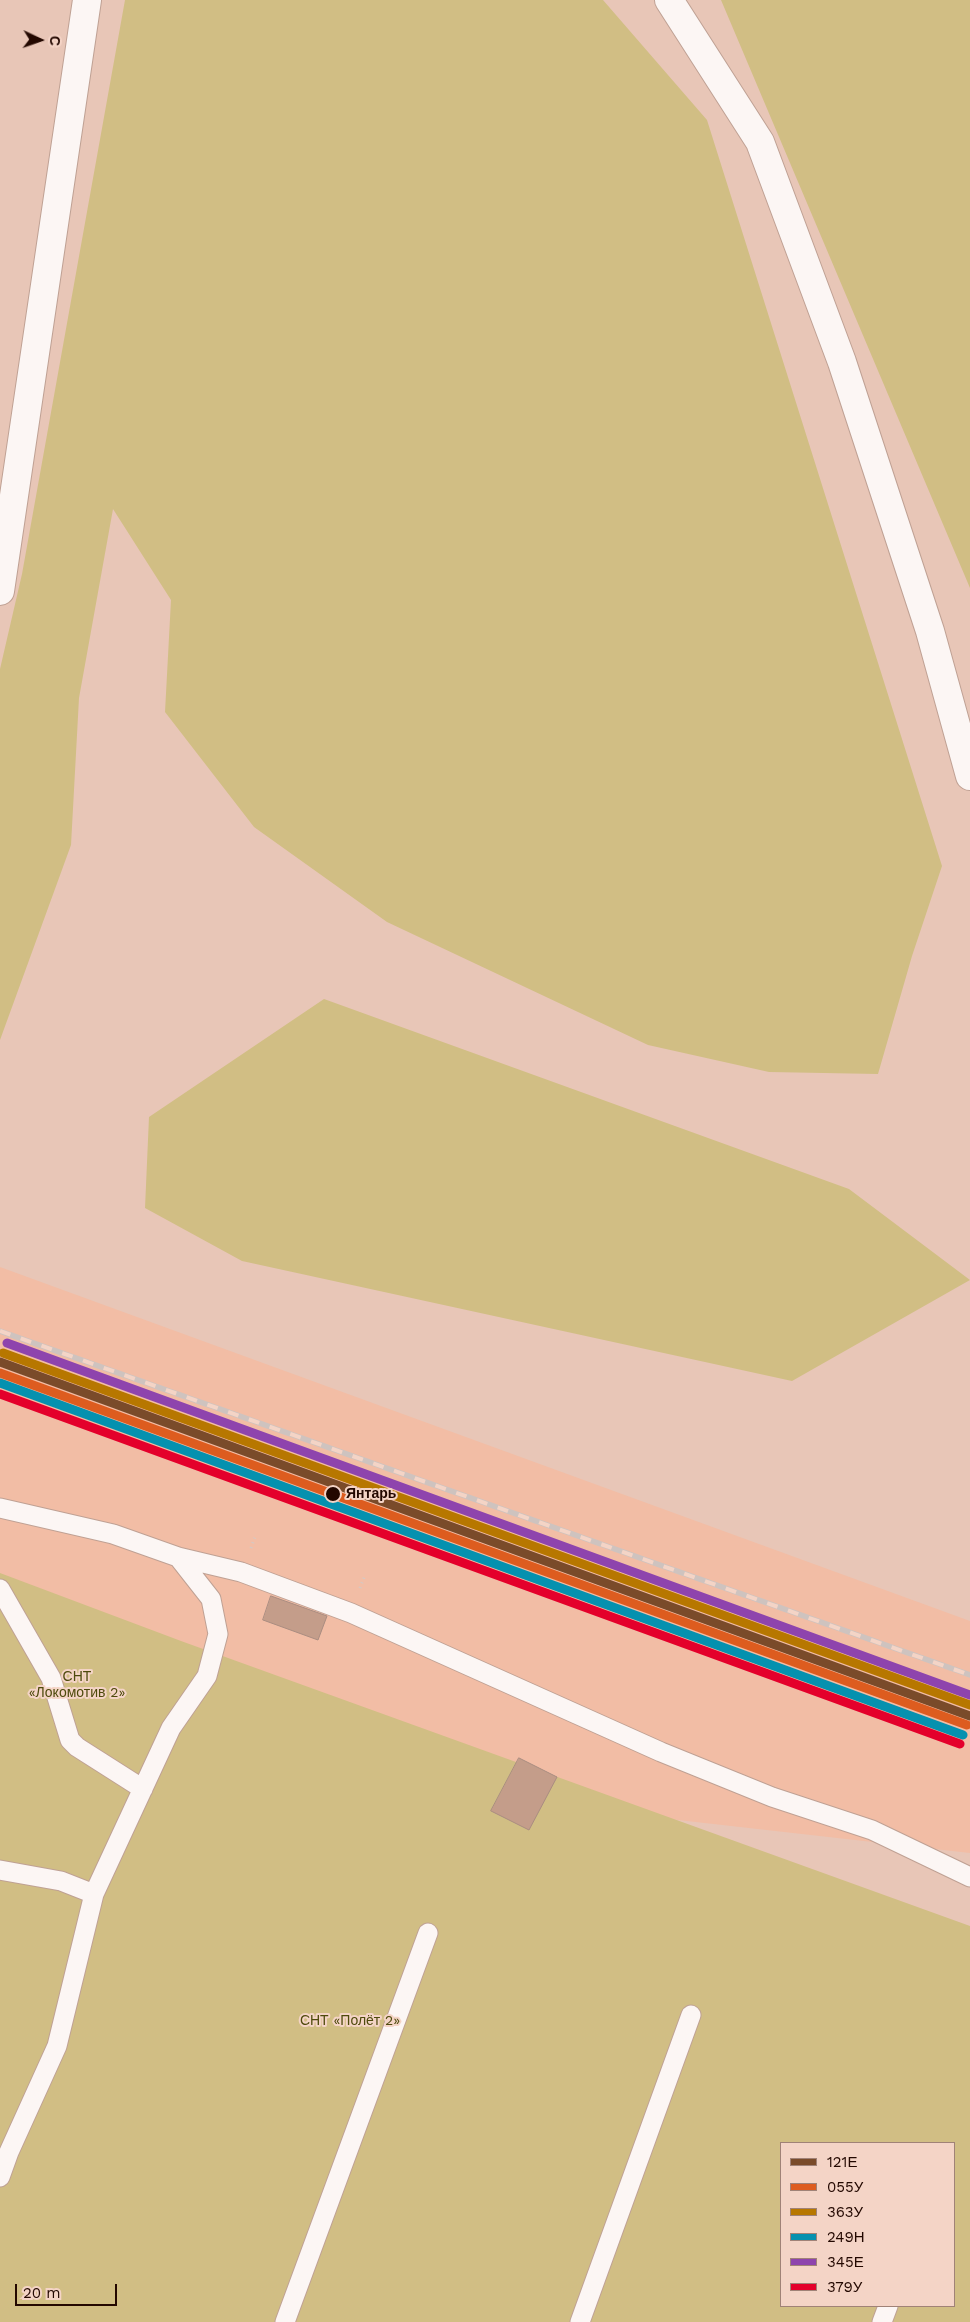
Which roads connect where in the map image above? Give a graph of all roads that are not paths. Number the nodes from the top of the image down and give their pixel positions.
1 (87, 0) edge
2 (669, 0) edge
3 (0, 591) edge
4 (970, 776) edge
5 (0, 1508) edge
6 (178, 1557) junction
7 (0, 1590) edge
8 (143, 1789) junction
9 (0, 1870) edge
10 (970, 1877) edge
11 (94, 1894) junction
12 (428, 1933) dead end
13 (691, 2015) dead end
14 (0, 2178) edge
15 (888, 2307) edge
16 (285, 2322) edge
17 (580, 2322) edge
18 (882, 2322) edge

1 - 3 street
2 - 4 street
5 - 6 lane
6 - 8 lane
6 - 10 lane
7 - 8 lane
8 - 11 lane
9 - 11 lane
11 - 14 lane
12 - 16 lane
13 - 17 lane
15 - 18 lane

